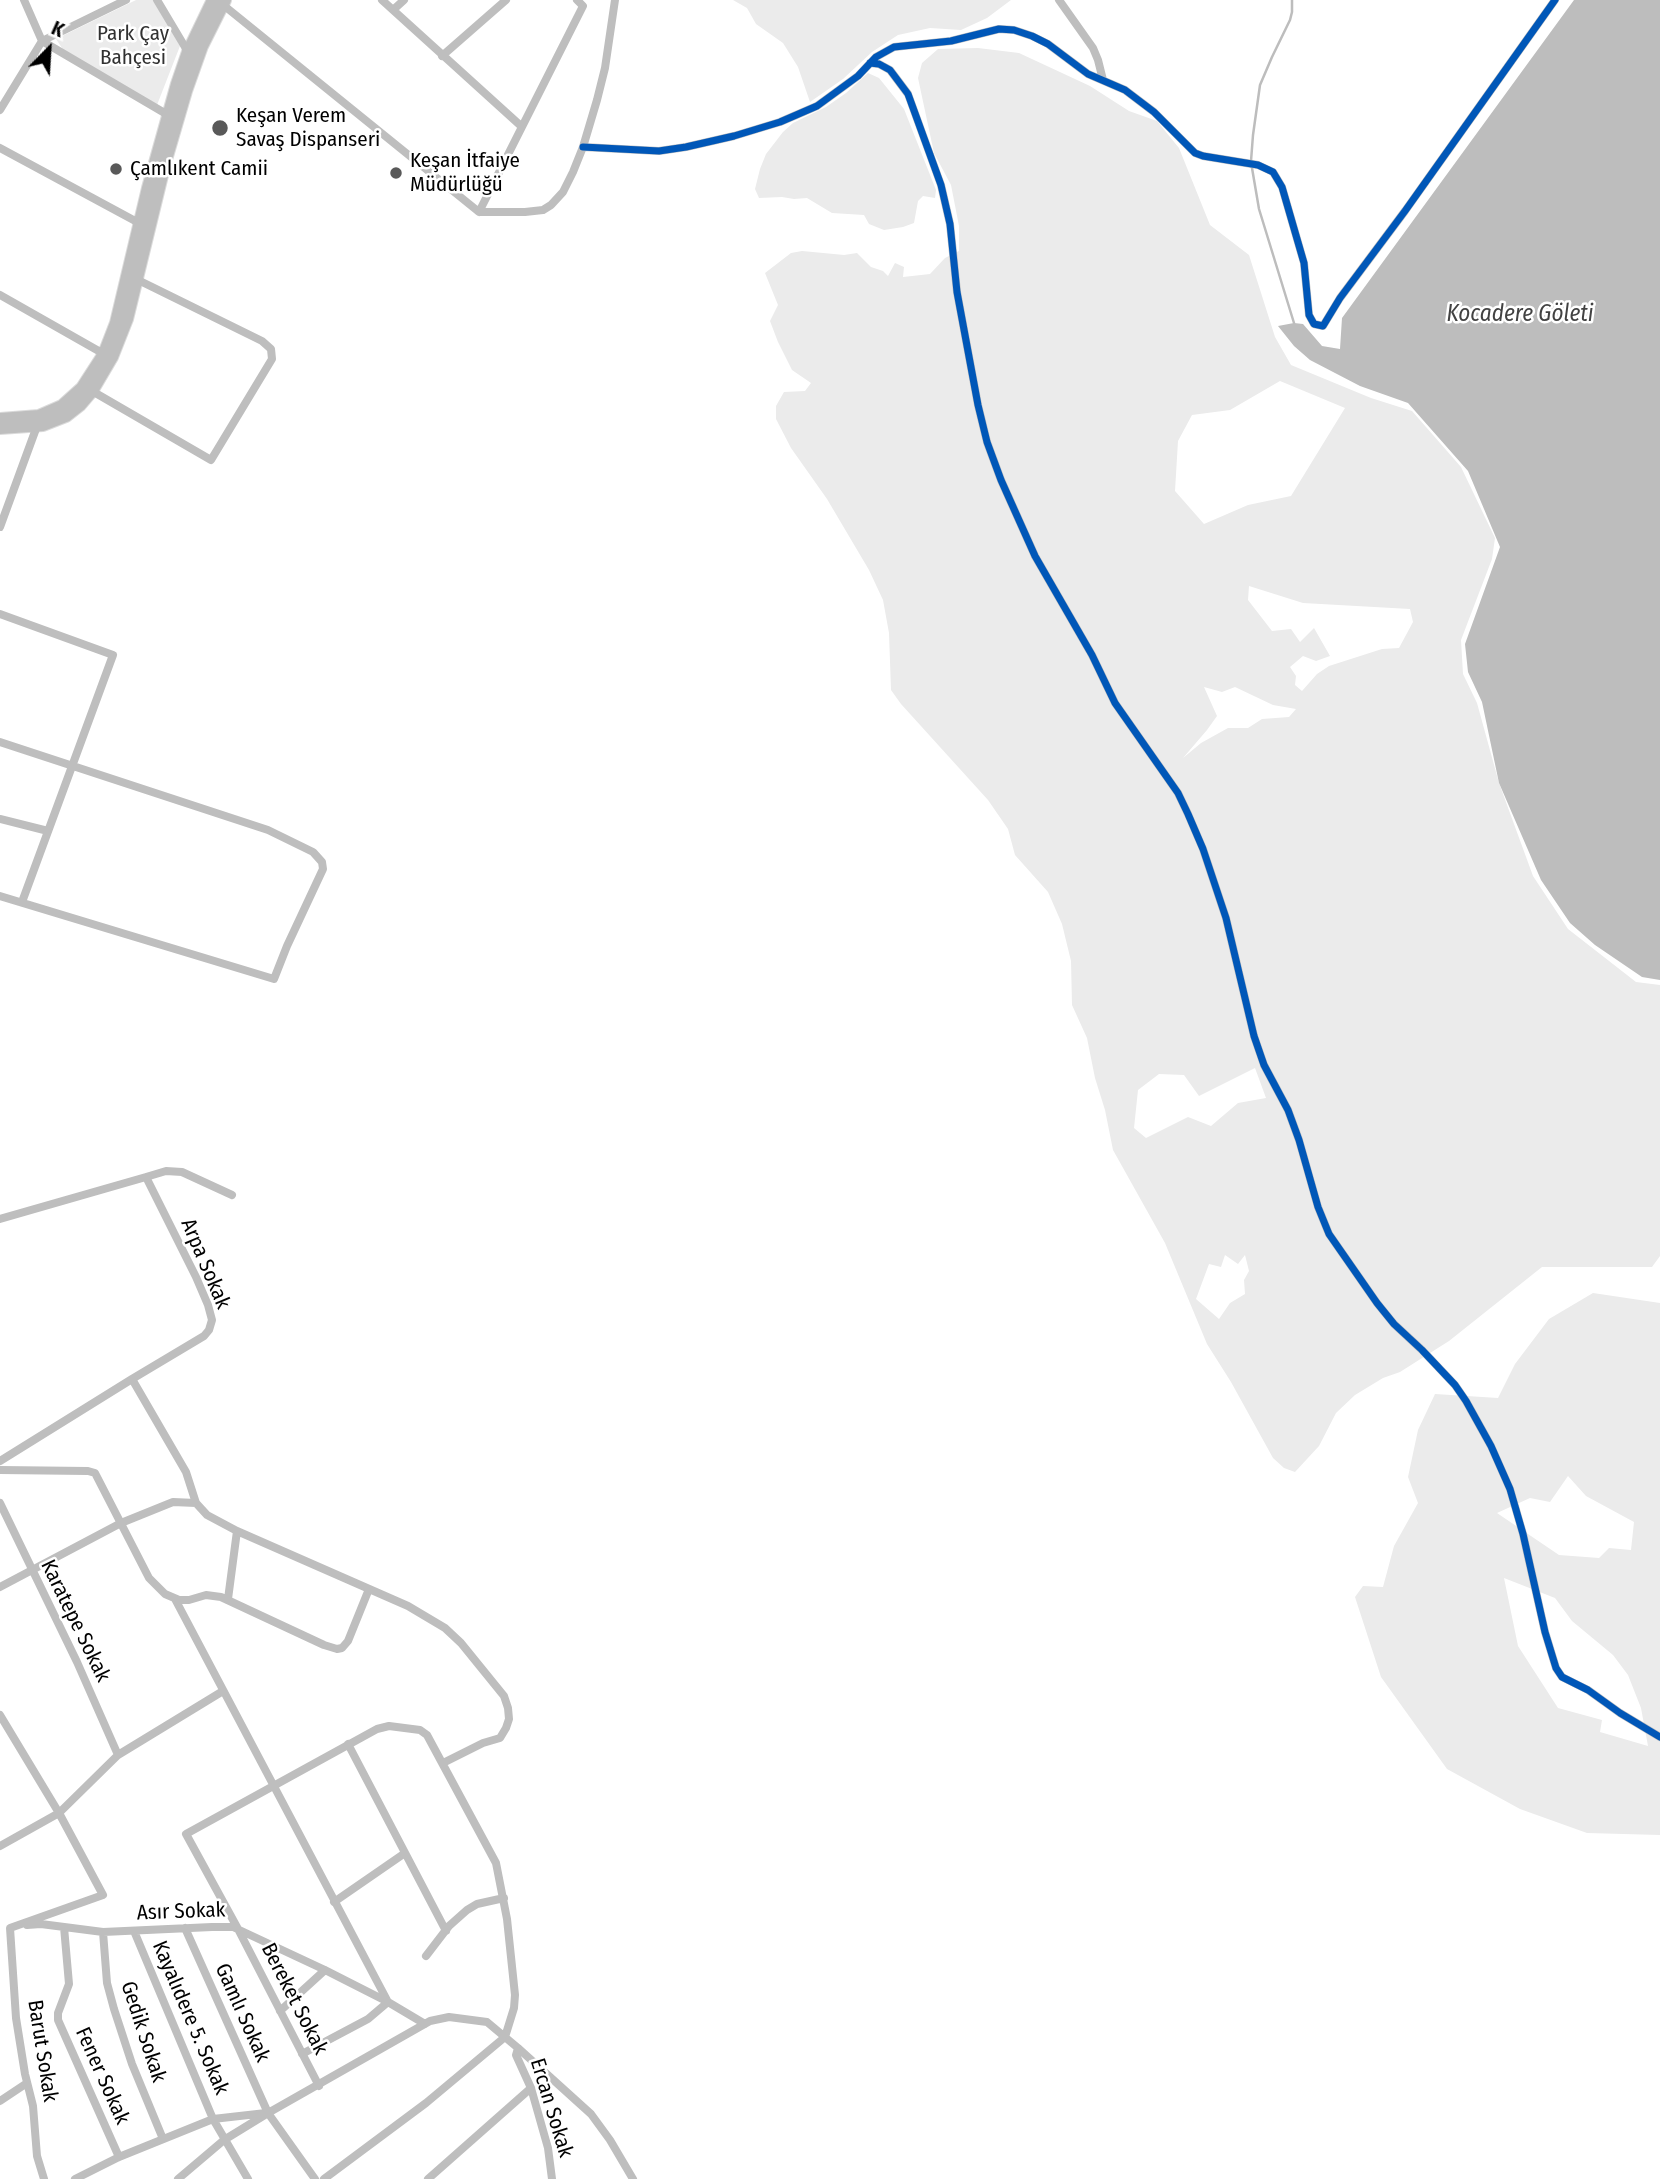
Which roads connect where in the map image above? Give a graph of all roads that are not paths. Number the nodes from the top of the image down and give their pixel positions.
1 (23, 0) edge
2 (126, 0) edge
3 (157, 0) edge
4 (382, 0) edge
5 (404, 0) edge
6 (506, 0) edge
7 (615, 0) edge
8 (1059, 0) edge
9 (1555, 0) edge
10 (214, 2) edge
11 (581, 2) edge
12 (393, 10) junction
13 (41, 41) junction
14 (188, 52) junction
15 (442, 56) junction
16 (870, 63) junction
17 (1103, 80) junction
18 (0, 110) edge
19 (167, 115) junction
20 (521, 126) junction
21 (583, 148) junction
22 (1, 150) edge
23 (479, 212) junction
24 (139, 223) junction
25 (136, 279) junction
26 (0, 295) edge
27 (104, 354) junction
28 (92, 391) junction
29 (0, 419) edge
30 (37, 426) junction
31 (0, 428) edge
32 (0, 527) edge
33 (0, 614) edge
34 (0, 742) edge
35 (73, 766) junction
36 (0, 818) edge
37 (48, 831) junction
38 (0, 896) edge
39 (22, 902) junction
40 (146, 1177) junction
41 (232, 1195) dead end
42 (0, 1219) edge
43 (132, 1379) junction
44 (0, 1461) edge
45 (0, 1470) edge
46 (0, 1503) edge
47 (196, 1503) junction
48 (121, 1523) junction
49 (237, 1531) junction
50 (31, 1570) junction
51 (0, 1587) edge
52 (369, 1589) junction
53 (228, 1599) junction
54 (176, 1600) junction
55 (188, 1601) junction
56 (185, 1618) junction
57 (223, 1691) junction
58 (0, 1715) edge
59 (1660, 1737) edge
60 (348, 1744) junction
61 (118, 1755) junction
62 (443, 1763) junction
63 (274, 1784) junction
64 (59, 1813) junction
65 (0, 1846) edge
66 (405, 1853) junction
67 (504, 1898) junction
68 (334, 1902) junction
69 (64, 1927) junction
70 (10, 1928) junction
71 (185, 1928) junction
72 (238, 1929) junction
73 (0, 1931) edge
74 (134, 1931) junction
75 (446, 1931) junction
76 (103, 1933) junction
77 (426, 1956) dead end
78 (325, 1970) junction
79 (388, 2002) junction
80 (280, 2011) junction
81 (425, 2024) junction
82 (505, 2037) junction
83 (518, 2048) junction
84 (302, 2054) junction
85 (27, 2083) junction
86 (319, 2086) junction
87 (531, 2088) junction
88 (0, 2101) edge
89 (268, 2113) junction
90 (213, 2119) junction
91 (163, 2139) junction
92 (224, 2140) junction
93 (119, 2157) junction
94 (44, 2179) edge
95 (75, 2179) edge
96 (178, 2179) edge
97 (248, 2179) edge
98 (315, 2179) edge
99 (324, 2179) edge
100 (428, 2179) edge
101 (552, 2179) edge
102 (633, 2179) edge

1 - 13 street
2 - 13 street
3 - 14 street
4 - 12 street
5 - 12 street
6 - 15 street
7 - 21 street
8 - 17 street
9 - 17 street
10 - 14 main road
10 - 23 street
10 - 25 main road
11 - 20 street
12 - 15 street
13 - 18 street
13 - 19 street
14 - 19 main road
15 - 20 street
16 - 17 street
16 - 21 street
16 - 59 street
19 - 24 main road
20 - 23 street
21 - 23 street
22 - 24 street
24 - 27 main road
25 - 28 main road
25 - 28 street
26 - 27 street
27 - 29 main road
28 - 30 main road
30 - 31 main road
30 - 32 street
33 - 35 street
34 - 35 street
35 - 37 street
35 - 39 street
36 - 37 street
37 - 39 street
38 - 39 street
40 - 41 street
40 - 42 street
40 - 43 street, Arpa Sokak
43 - 44 street
43 - 47 street
45 - 48 street
46 - 50 street, Karatepe Sokak
47 - 48 street
47 - 49 street
48 - 50 street
48 - 54 street
49 - 52 street
49 - 53 street
50 - 51 street
50 - 61 street, Karatepe Sokak
52 - 53 street
52 - 62 street
53 - 55 street
54 - 55 street
54 - 56 street
55 - 56 street
56 - 57 street
57 - 61 street
57 - 63 street
58 - 64 street
60 - 62 street
60 - 63 street
60 - 66 street
61 - 64 street
62 - 67 street
63 - 68 street
63 - 72 street, Bereket Sokak
64 - 65 street
64 - 70 street
66 - 68 street
66 - 75 street
67 - 75 street
67 - 82 street
68 - 79 street
69 - 70 street, Asır Sokak
69 - 76 street, Asır Sokak
69 - 93 street, Fener Sokak
70 - 73 street, Asır Sokak
70 - 85 street, Barut Sokak
71 - 72 street, Asır Sokak
71 - 74 street, Asır Sokak
71 - 89 street, Gamlı Sokak
72 - 78 street, Asır Sokak
72 - 80 street, Bereket Sokak
74 - 76 street, Asır Sokak
74 - 90 street, Kayalıdere 5. Sokak
75 - 77 street
76 - 91 street, Gedik Sokak
78 - 79 street, Asır Sokak
78 - 80 street
79 - 81 street, Asır Sokak
79 - 84 street
80 - 84 street, Bereket Sokak
81 - 82 street
81 - 86 street
82 - 83 street
82 - 99 street
83 - 87 street, Ercan Sokak
83 - 102 street
84 - 86 street, Bereket Sokak
85 - 88 street
85 - 94 street, Barut Sokak
86 - 89 street
87 - 100 street
87 - 101 street, Ercan Sokak
89 - 90 street
89 - 92 street
89 - 98 street, Gamlı Sokak
90 - 91 street
90 - 92 street, Kayalıdere 5. Sokak
91 - 93 street
92 - 96 street
92 - 97 street, Kayalıdere 5. Sokak
93 - 95 street

